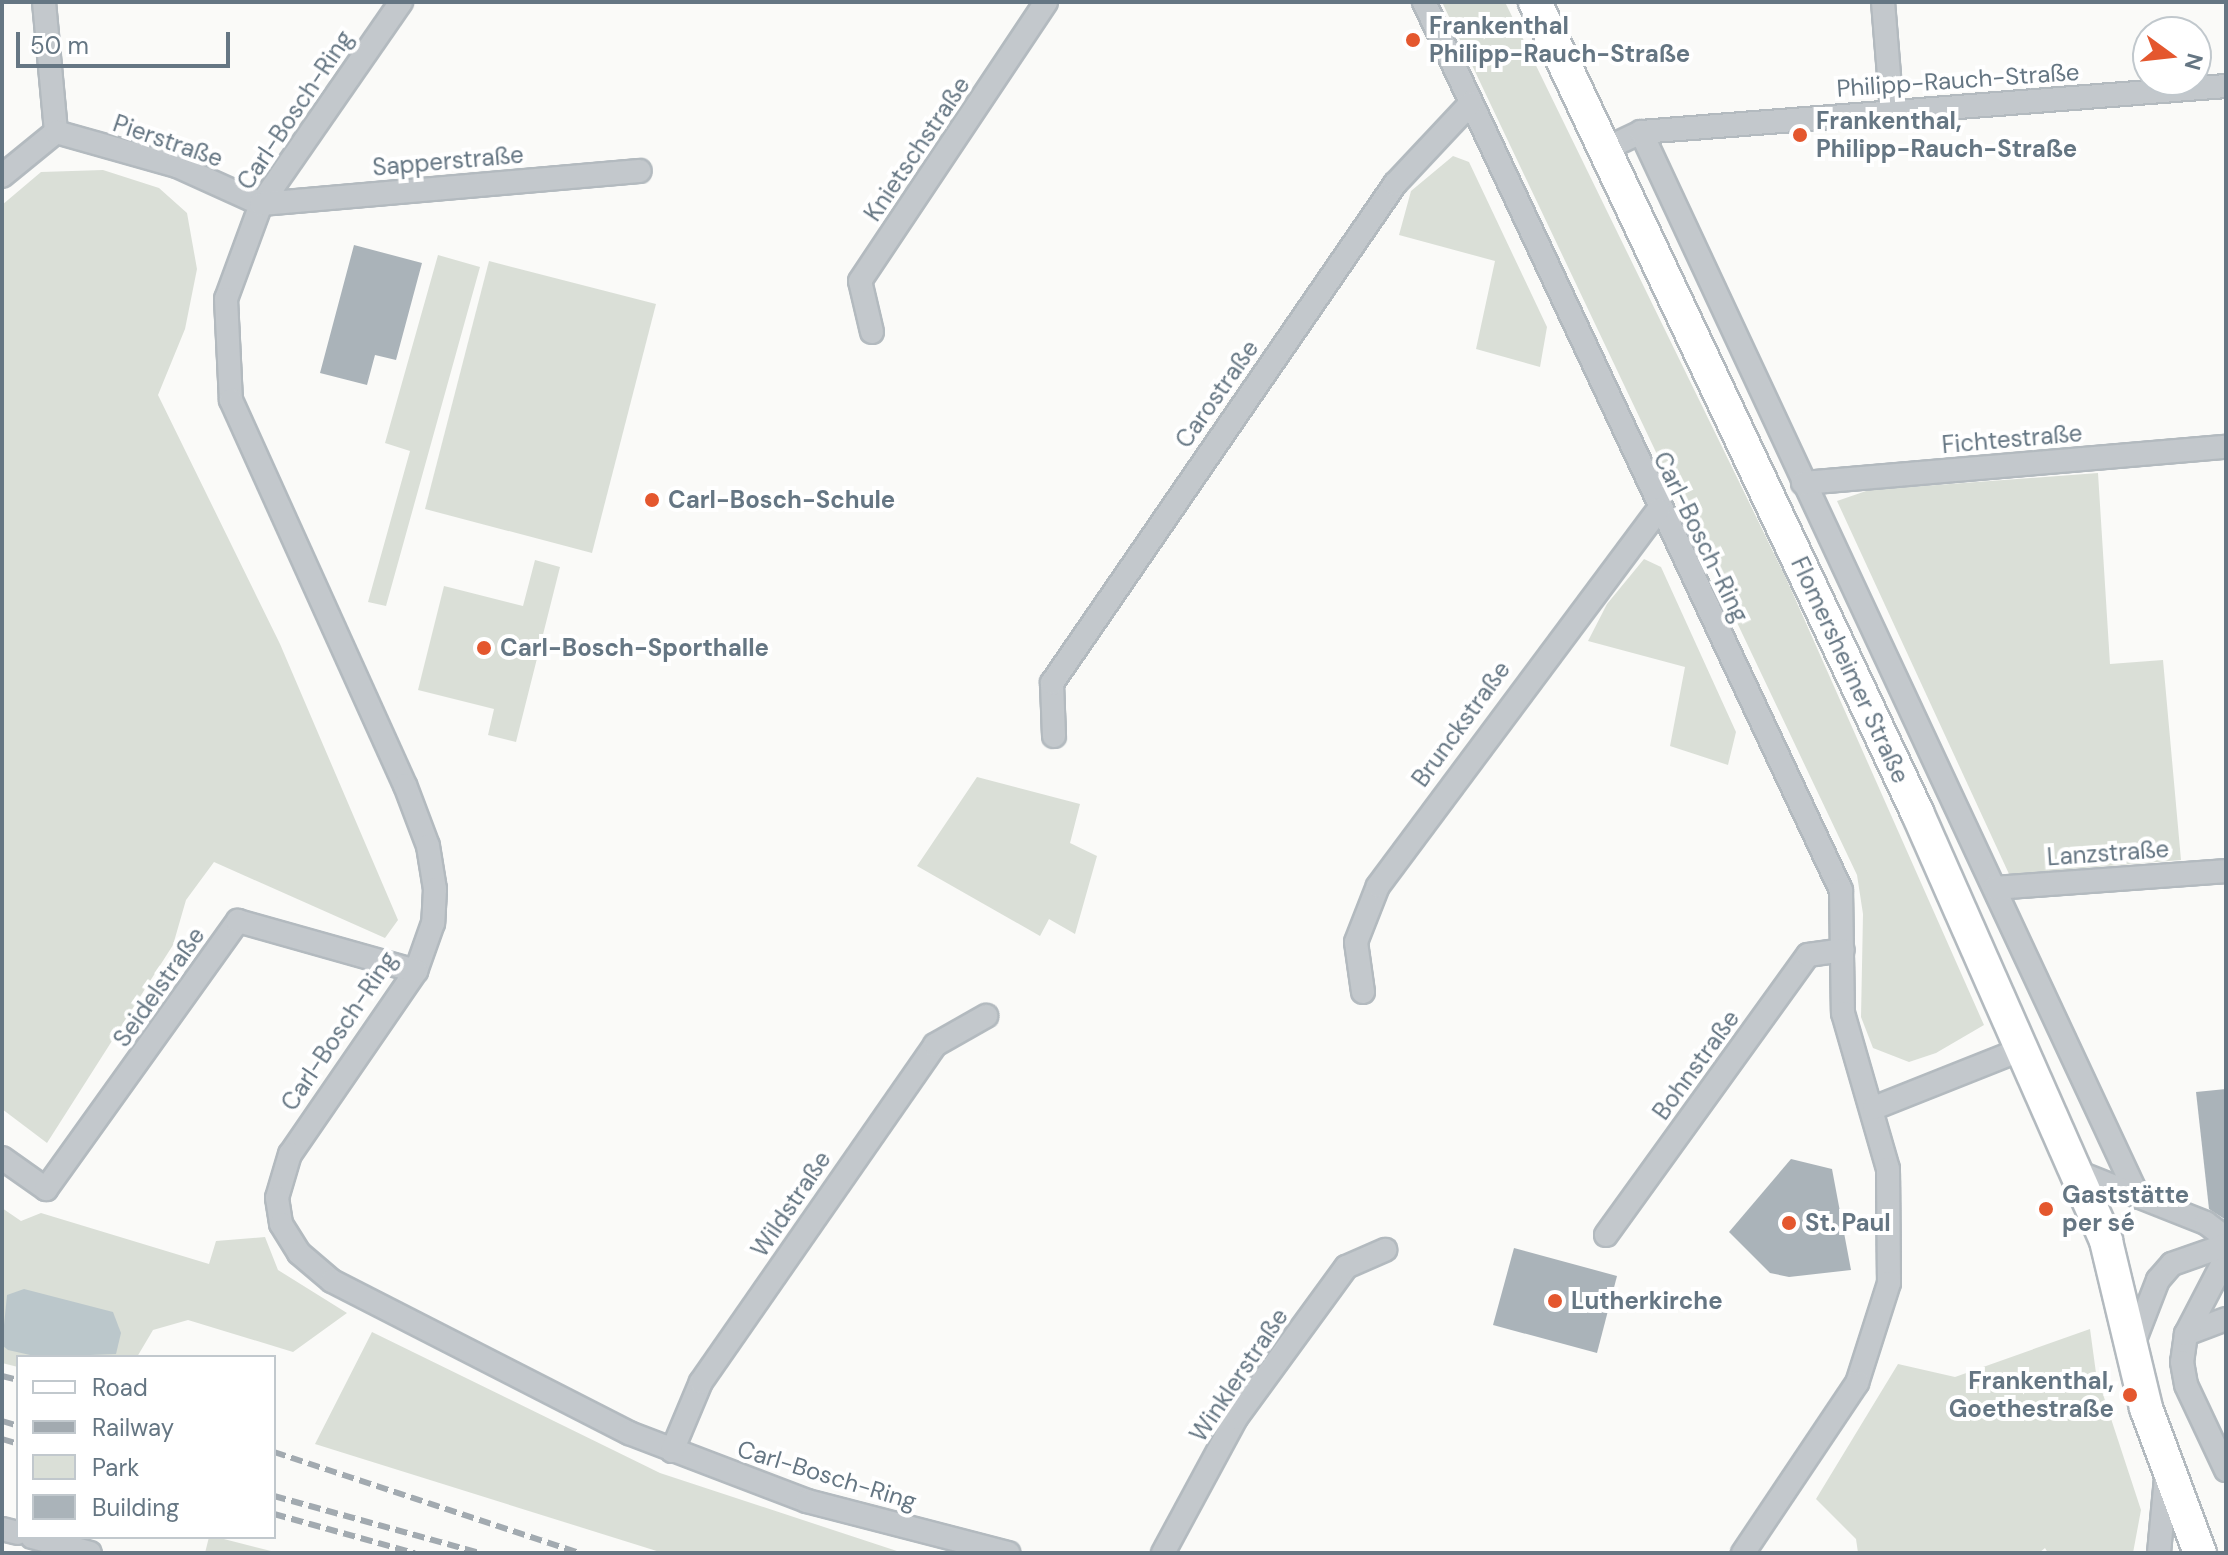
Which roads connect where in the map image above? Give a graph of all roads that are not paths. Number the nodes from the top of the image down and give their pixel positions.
1 (44, 2) edge
2 (401, 2) edge
3 (1046, 2) edge
4 (1424, 2) edge
5 (1535, 2) edge
6 (1883, 2) edge
7 (2226, 86) edge
8 (1471, 103) junction
9 (1892, 111) junction
10 (56, 132) junction
11 (1641, 132) junction
12 (1603, 150) junction
13 (640, 171) dead end
14 (2, 176) edge
15 (261, 204) junction
16 (872, 332) dead end
17 (2226, 447) edge
18 (1803, 483) junction
19 (1658, 510) junction
20 (1054, 736) dead end
21 (2226, 871) edge
22 (1995, 888) junction
23 (1843, 950) junction
24 (416, 971) junction
25 (1363, 992) dead end
26 (986, 1016) dead end
27 (2020, 1050) junction
28 (1874, 1108) junction
29 (2, 1158) edge
30 (2072, 1170) junction
31 (2138, 1197) junction
32 (1606, 1235) dead end
33 (2226, 1238) edge
34 (2226, 1245) edge
35 (1385, 1250) dead end
36 (2226, 1257) edge
37 (2226, 1319) edge
38 (2186, 1334) junction
39 (2131, 1351) junction
40 (672, 1451) junction
41 (2167, 1467) junction
42 (2226, 1470) edge
43 (39, 1539) edge
44 (90, 1553) edge
45 (1008, 1553) edge
46 (1163, 1553) edge
47 (1743, 1553) edge
48 (2159, 1553) edge
49 (2200, 1553) edge

1 - 10 street
2 - 15 street, Carl-Bosch-Ring
3 - 16 street, Knietschstraße
4 - 8 street, Carl-Bosch-Ring
5 - 12 main road, Flomersheimer Straße
6 - 9 street
7 - 9 street, Philipp-Rauch-Straße
8 - 19 street, Carl-Bosch-Ring
8 - 20 street, Carostraße
9 - 11 street, Philipp-Rauch-Straße
10 - 14 street
10 - 15 street, Pierstraße
11 - 12 street, Philipp-Rauch-Straße
11 - 18 street, Flomersheimer Straße
12 - 27 main road, Flomersheimer Straße
13 - 15 street, Sapperstraße
15 - 24 street, Carl-Bosch-Ring
17 - 18 street, Fichtestraße
18 - 22 street, Flomersheimer Straße
19 - 23 street, Carl-Bosch-Ring
19 - 25 street, Brunckstraße
21 - 22 street, Lanzstraße
22 - 31 street, Flomersheimer Straße
23 - 28 street, Carl-Bosch-Ring
23 - 32 street, Bohnstraße
24 - 29 street, Seidelstraße
24 - 40 street, Carl-Bosch-Ring
26 - 40 street, Wildstraße
27 - 28 street
27 - 30 main road, Flomersheimer Straße
28 - 47 street, Carl-Bosch-Ring
30 - 31 street
30 - 39 main road, Flomersheimer Straße
31 - 33 street
34 - 39 street
35 - 46 street, Winklerstraße
36 - 38 street
37 - 38 street
38 - 42 street
39 - 41 main road, Flomersheimer Straße
40 - 45 street, Carl-Bosch-Ring
41 - 48 street
41 - 49 main road, Flomersheimer Straße
43 - 44 street

